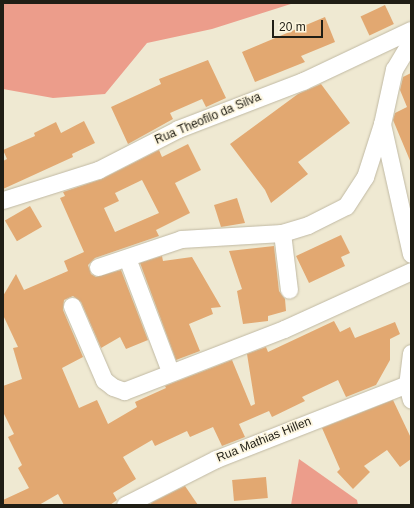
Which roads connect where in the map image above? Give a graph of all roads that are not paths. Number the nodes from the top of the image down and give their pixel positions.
1 (411, 30) edge
2 (411, 41) edge
3 (382, 124) junction
4 (3, 200) edge
5 (282, 233) junction
6 (411, 254) edge
7 (127, 258) junction
8 (98, 267) dead end
9 (411, 271) edge
10 (289, 290) dead end
11 (72, 306) dead end
12 (411, 353) edge
13 (170, 371) junction
14 (409, 392) edge
15 (125, 505) edge

1 - 4 street, Rua Theofilo da Silva
2 - 3 street
3 - 5 street
3 - 6 street
5 - 7 street
5 - 10 street
7 - 8 street
7 - 13 street
9 - 13 street
11 - 13 street
12 - 14 street
14 - 15 street, Rua Mathias Hillen

